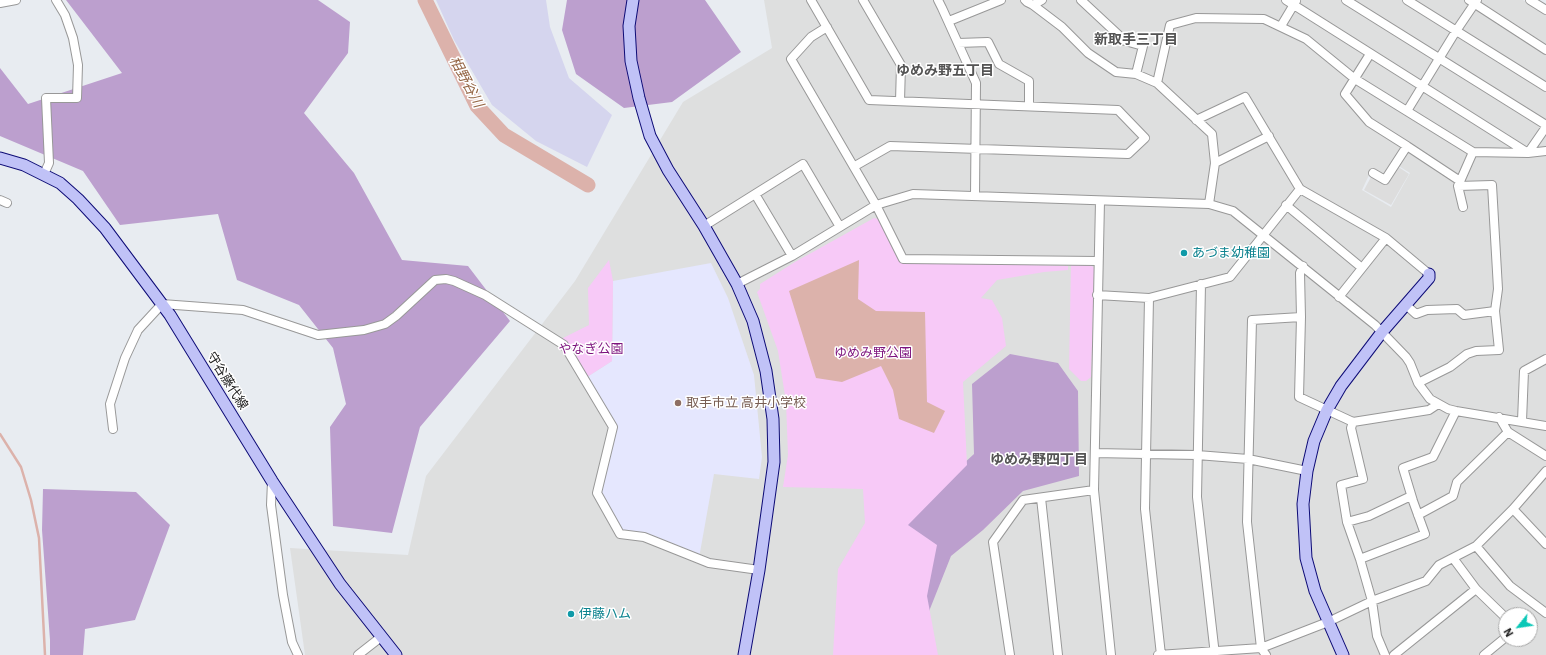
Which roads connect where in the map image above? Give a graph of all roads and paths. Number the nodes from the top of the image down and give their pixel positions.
1 (16, 0) edge
2 (56, 0) edge
3 (632, 0) edge
4 (811, 0) edge
5 (863, 0) edge
6 (938, 0) edge
7 (1001, 0) edge
8 (1025, 0) edge
9 (1042, 0) edge
10 (1081, 0) edge
11 (1286, 0) edge
12 (1346, 0) edge
13 (1407, 0) edge
14 (1530, 0) edge
15 (1473, 1) edge
16 (1295, 2) edge
17 (0, 3) edge
18 (1033, 5) junction
19 (1545, 7) edge
20 (949, 21) junction
21 (1281, 26) junction
22 (827, 27) junction
23 (1456, 31) junction
24 (958, 43) junction
25 (1546, 50) edge
26 (1370, 54) junction
27 (1439, 59) junction
28 (1136, 74) junction
29 (1356, 78) junction
30 (1157, 83) junction
31 (1422, 86) junction
32 (1546, 87) edge
33 (900, 101) junction
34 (976, 104) junction
35 (1028, 106) junction
36 (1407, 111) junction
37 (1196, 120) junction
38 (1546, 126) edge
39 (1269, 136) junction
40 (1407, 146) junction
41 (975, 150) junction
42 (1546, 151) edge
43 (1473, 152) junction
44 (1528, 153) junction
45 (0, 158) edge
46 (1215, 163) junction
47 (855, 166) junction
48 (1373, 173) dead end
49 (44, 174) junction
50 (1459, 183) junction
51 (1300, 189) junction
52 (755, 194) junction
53 (975, 196) junction
54 (1100, 201) junction
55 (1209, 204) junction
56 (876, 205) junction
57 (1286, 205) junction
58 (1463, 207) dead end
59 (704, 226) junction
60 (840, 227) junction
61 (1263, 234) junction
62 (1386, 238) junction
63 (792, 256) junction
64 (1097, 261) junction
65 (1303, 266) junction
66 (1362, 268) junction
67 (1429, 274) joint
68 (737, 284) junction
69 (1201, 284) junction
70 (1097, 295) junction
71 (1339, 297) junction
72 (1149, 298) junction
73 (162, 304) junction
74 (1406, 305) junction
75 (1495, 311) junction
76 (1301, 317) junction
77 (1382, 332) junction
78 (1546, 359) edge
79 (1418, 383) junction
80 (1438, 404) junction
81 (1326, 410) junction
82 (1456, 411) junction
83 (1499, 418) junction
84 (1522, 421) junction
85 (1353, 422) junction
86 (1546, 426) edge
87 (113, 429) dead end
88 (1508, 432) junction
89 (1095, 453) junction
90 (1146, 454) junction
91 (1198, 455) junction
92 (1546, 456) edge
93 (1248, 459) junction
94 (1546, 471) edge
95 (1307, 472) junction
96 (272, 481) junction
97 (1094, 490) junction
98 (1411, 496) junction
99 (1041, 498) junction
100 (1513, 509) junction
101 (1418, 515) junction
102 (1347, 522) junction
103 (1546, 544) edge
104 (1476, 546) junction
105 (1453, 558) junction
106 (1360, 559) junction
107 (759, 570) junction
108 (1476, 589) junction
109 (1372, 601) junction
110 (1498, 610) edge
111 (1546, 613) edge
112 (1328, 622) junction
113 (381, 637) junction
114 (1498, 644) edge
115 (1264, 652) edge
116 (1215, 653) edge
117 (298, 655) edge
118 (358, 655) edge
119 (396, 655) edge
120 (744, 655) edge
121 (1010, 655) edge
122 (1058, 655) edge
123 (1111, 655) edge
124 (1158, 655) edge
125 (1161, 655) edge
126 (1343, 655) edge
127 (1385, 655) edge
128 (1394, 655) edge
129 (1484, 655) edge

1 - 17 street
2 - 49 street
3 - 59 street
4 - 22 street
5 - 33 street
6 - 20 street
7 - 20 street
8 - 18 street
9 - 18 street
10 - 28 street
11 - 16 street
12 - 27 street
13 - 23 street
14 - 19 street
15 - 23 street
15 - 25 street
16 - 21 street
16 - 26 street
18 - 28 street
20 - 24 street
21 - 29 street
21 - 30 street
22 - 33 street
22 - 47 street
23 - 27 street
23 - 32 street
24 - 34 street
24 - 35 street
26 - 29 street
26 - 31 street
27 - 31 street
27 - 38 street
28 - 30 street
29 - 36 street
29 - 40 street
30 - 37 street
31 - 36 street
31 - 44 street
33 - 34 street
34 - 35 street
34 - 41 street
35 - 41 street
36 - 43 street
37 - 39 street
37 - 46 street
38 - 44 street
39 - 46 street
39 - 51 street
40 - 48 street
40 - 50 street
41 - 47 street
41 - 53 street
42 - 44 street
43 - 44 street
43 - 50 street
45 - 49 street, 守谷藤代線
46 - 55 street
47 - 56 street
49 - 73 street, 守谷藤代線
50 - 58 street
50 - 75 street
51 - 57 street
51 - 62 street
52 - 59 street
52 - 60 street
52 - 63 street
53 - 54 street
53 - 56 street
54 - 55 street
54 - 64 street
55 - 61 street
56 - 60 street
56 - 64 street
57 - 61 street
57 - 66 street
59 - 68 street
60 - 63 street
61 - 65 street
61 - 69 street
62 - 66 street
62 - 67 street
63 - 68 street
64 - 70 street
65 - 71 street
65 - 76 street
66 - 71 street
67 - 74 street
68 - 107 street
69 - 72 street
69 - 91 street
70 - 72 street
70 - 89 street
71 - 77 street
72 - 90 street
73 - 87 street
73 - 96 street, 守谷藤代線
73 - 107 street
74 - 75 street
74 - 77 street
75 - 79 street
76 - 81 street
76 - 93 street
77 - 79 street
77 - 81 street
78 - 84 street
79 - 80 street
80 - 82 street
80 - 85 street
81 - 85 street
81 - 95 street
82 - 83 street
82 - 98 street
83 - 84 street
83 - 88 street
84 - 86 street
85 - 102 street
88 - 92 street
88 - 101 street
89 - 90 street
89 - 97 street
90 - 91 street
90 - 125 street
91 - 93 street
91 - 116 street
93 - 95 street
93 - 115 street
94 - 100 street
95 - 112 street
96 - 113 street, 守谷藤代線
96 - 117 street
97 - 99 street
97 - 123 street
98 - 101 street
98 - 102 street
99 - 121 street
99 - 122 street
100 - 103 street
100 - 104 street
101 - 106 street
102 - 106 street
104 - 105 street
104 - 111 street
105 - 108 street
105 - 109 street
106 - 109 street
107 - 120 street
108 - 110 street
108 - 128 street
109 - 112 street
109 - 127 street
112 - 115 street
112 - 126 street
113 - 118 street
113 - 119 street, 守谷藤代線
114 - 129 street
115 - 116 street
116 - 125 street
124 - 125 street

